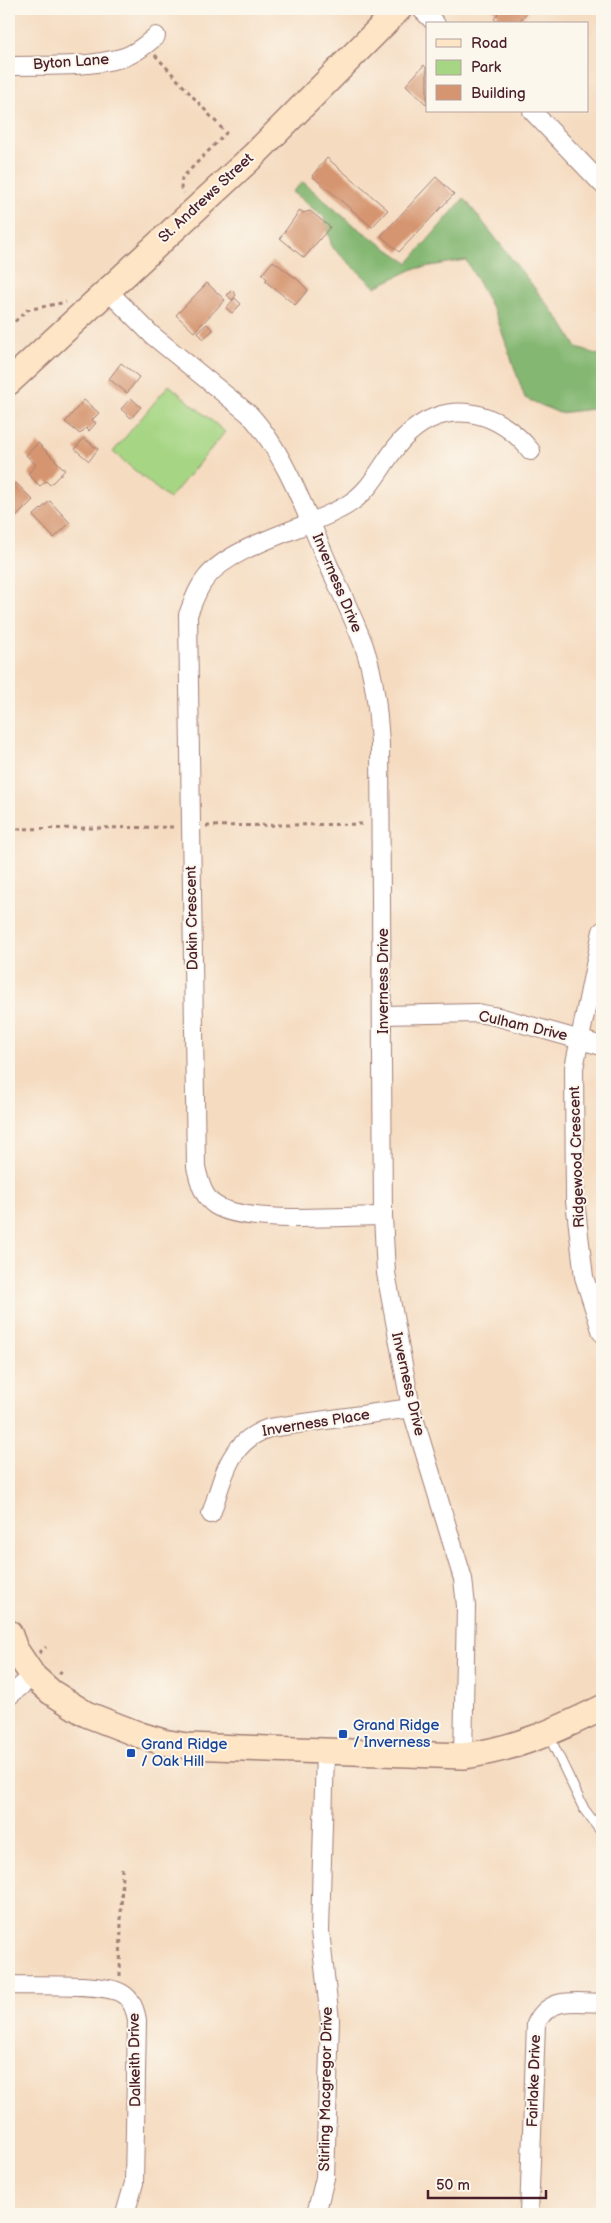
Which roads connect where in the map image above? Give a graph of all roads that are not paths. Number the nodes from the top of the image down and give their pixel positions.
1 (399, 9) edge
2 (421, 9) edge
3 (434, 22) edge
4 (151, 40) road end
5 (9, 66) edge
6 (533, 112) edge
7 (602, 184) edge
8 (107, 290) junction
9 (9, 382) edge
10 (531, 451) dead end
11 (310, 521) junction
12 (602, 931) edge
13 (383, 1014) junction
14 (579, 1039) junction
15 (602, 1046) edge
16 (383, 1216) junction
17 (602, 1333) edge
18 (410, 1408) junction
19 (211, 1514) dead end
20 (9, 1633) edge
21 (33, 1676) junction
22 (9, 1696) edge
23 (602, 1708) edge
24 (548, 1734) junction
25 (326, 1752) junction
26 (463, 1756) junction
27 (602, 1833) edge
28 (9, 1985) edge
29 (602, 2003) edge
30 (125, 2214) edge
31 (316, 2214) edge
32 (529, 2214) edge

1 - 8 street, St. Andrews Street
2 - 3 street
4 - 5 street, Byton Lane
6 - 7 street
8 - 9 street, St. Andrews Street
8 - 11 street, Inverness Drive
10 - 11 street, Dakin Crescent
11 - 13 street, Inverness Drive
11 - 16 street, Dakin Crescent
12 - 14 street, Ridgewood Crescent
13 - 14 street, Culham Drive
13 - 16 street, Inverness Drive
14 - 15 street, Culham Drive
14 - 17 street, Ridgewood Crescent
16 - 18 street, Inverness Drive
18 - 19 street, Inverness Place
18 - 26 street, Inverness Drive
20 - 21 street
21 - 22 street
21 - 25 street
23 - 24 street
24 - 26 street
24 - 27 lane
25 - 26 street
25 - 31 street, Stirling Macgregor Drive
28 - 30 street, Dalkeith Drive
29 - 32 street, Fairlake Drive

